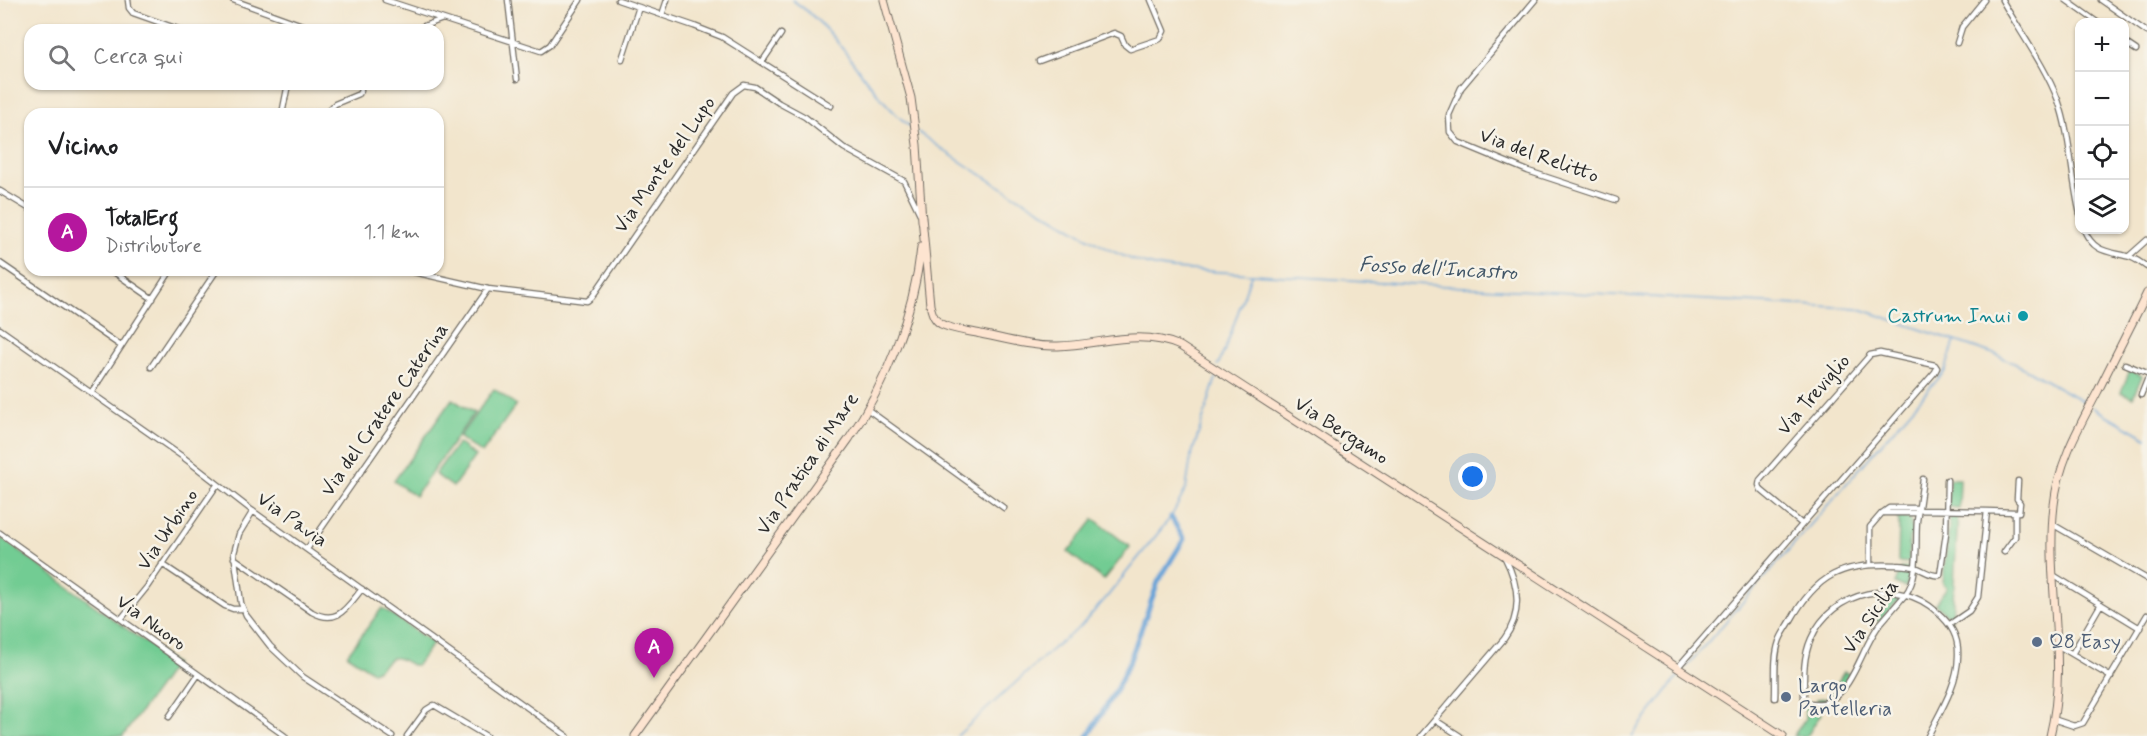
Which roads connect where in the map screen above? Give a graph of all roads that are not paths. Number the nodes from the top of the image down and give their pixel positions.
1 (128, 0) edge
2 (233, 0) edge
3 (385, 0) edge
4 (508, 0) edge
5 (580, 0) edge
6 (618, 0) edge
7 (667, 0) edge
8 (884, 0) edge
9 (1151, 0) edge
10 (1534, 0) edge
11 (1984, 0) edge
12 (2002, 0) edge
13 (2066, 0) edge
14 (2101, 0) edge
15 (626, 1) edge
16 (639, 7) junction
17 (662, 15) junction
18 (2091, 18) edge
19 (443, 19) junction
20 (164, 24) edge
21 (299, 24) edge
22 (429, 24) edge
23 (2147, 32) edge
24 (781, 34) dead end
25 (512, 42) junction
26 (1957, 42) dead end
27 (2129, 45) edge
28 (2136, 50) dead end
29 (622, 59) dead end
30 (1040, 61) dead end
31 (762, 62) junction
32 (517, 79) dead end
33 (287, 90) edge
34 (361, 90) edge
35 (831, 106) dead end
36 (283, 108) edge
37 (331, 108) edge
38 (2075, 189) edge
39 (0, 191) edge
40 (1616, 200) dead end
41 (24, 205) edge
42 (922, 216) junction
43 (2086, 234) edge
44 (2147, 240) edge
45 (2129, 256) junction
46 (0, 263) edge
47 (2147, 267) edge
48 (120, 276) edge
49 (167, 276) edge
50 (213, 276) edge
51 (431, 276) edge
52 (488, 289) junction
53 (2147, 293) edge
54 (153, 299) junction
55 (0, 329) edge
56 (122, 346) junction
57 (2125, 364) dead end
58 (151, 367) dead end
59 (2147, 373) edge
60 (2147, 380) edge
61 (91, 393) junction
62 (2141, 395) dead end
63 (867, 409) junction
64 (1923, 479) dead end
65 (1947, 480) dead end
66 (2018, 481) dead end
67 (217, 485) junction
68 (1004, 508) dead end
69 (253, 511) junction
70 (1919, 511) junction
71 (1947, 511) junction
72 (1987, 511) junction
73 (2015, 512) junction
74 (1802, 524) junction
75 (2052, 524) junction
76 (0, 533) edge
77 (307, 549) junction
78 (2004, 552) dead end
79 (234, 558) junction
80 (1505, 558) junction
81 (162, 564) junction
82 (1870, 564) junction
83 (1915, 567) junction
84 (2054, 575) junction
85 (2147, 579) edge
86 (362, 589) junction
87 (1905, 595) junction
88 (2101, 604) junction
89 (243, 609) junction
90 (2147, 615) edge
91 (121, 619) junction
92 (1950, 624) junction
93 (2140, 628) junction
94 (2057, 645) junction
95 (2072, 654) junction
96 (1678, 667) junction
97 (198, 675) junction
98 (2110, 677) junction
99 (1776, 698) dead end
100 (169, 717) dead end
101 (2054, 718) junction
102 (1435, 720) junction
103 (285, 736) edge
104 (392, 736) edge
105 (406, 736) edge
106 (486, 736) edge
107 (567, 736) edge
108 (635, 736) edge
109 (1421, 736) edge
110 (1460, 736) edge
111 (1783, 736) edge
112 (1928, 736) edge
113 (2049, 736) edge

1 - 20 street
2 - 21 street
3 - 19 street
4 - 25 street
5 - 25 street
6 - 15 street
7 - 17 street
8 - 42 street, Via Pratica di Mare
9 - 30 street
10 - 40 street, Via del Relitto
11 - 26 street
12 - 38 street
13 - 18 street
14 - 23 street
15 - 16 street
16 - 17 street
16 - 29 street
17 - 31 street
19 - 22 street
19 - 25 street
24 - 31 street
25 - 32 street
27 - 28 street
31 - 35 street
33 - 36 street
34 - 37 street
39 - 41 street
42 - 52 street, Via Monte del Lupo
42 - 63 street, Via Pratica di Mare
42 - 80 street, Via Bergamo
43 - 45 street
44 - 45 street
45 - 47 street
46 - 56 street
48 - 54 street
49 - 54 street
50 - 58 street
51 - 52 street, Via Monte del Lupo
52 - 77 street, Via del Cratere Caterina
53 - 75 street
54 - 56 street
55 - 61 street, Via Pavia
56 - 61 street
57 - 59 street
60 - 62 street
61 - 67 street, Via Pavia
63 - 68 street
63 - 108 street, Via Pratica di Mare
64 - 70 street, Via Sicilia
65 - 71 street
66 - 73 street
67 - 69 street, Via Pavia
67 - 81 street, Via Urbino
69 - 77 street, Via Pavia
69 - 79 street
70 - 71 street
70 - 82 street
70 - 83 street, Via Sicilia
71 - 72 street
71 - 83 street
72 - 73 street
72 - 92 street
73 - 78 street
74 - 74 street, Via Treviglio
74 - 96 street, Via Treviglio
75 - 84 street
75 - 85 street
76 - 91 street, Via Nuoro
77 - 86 street, Via Pavia
79 - 86 street
79 - 89 street
80 - 96 street, Via Bergamo
80 - 102 street
81 - 89 street
81 - 91 street, Via Urbino
82 - 83 street
82 - 99 street
83 - 87 street, Via Sicilia
84 - 88 street
84 - 94 street
86 - 107 street, Via Pavia
87 - 87 street, Via Sicilia
87 - 92 street
88 - 93 street
88 - 95 street
89 - 104 street
90 - 93 street
91 - 97 street, Via Nuoro
92 - 112 street
93 - 98 street
94 - 95 street
94 - 101 street
95 - 98 street
96 - 111 street, Via Bergamo
97 - 100 street
97 - 103 street, Via Nuoro
98 - 101 street
101 - 113 street
102 - 109 street
102 - 110 street
105 - 106 street

